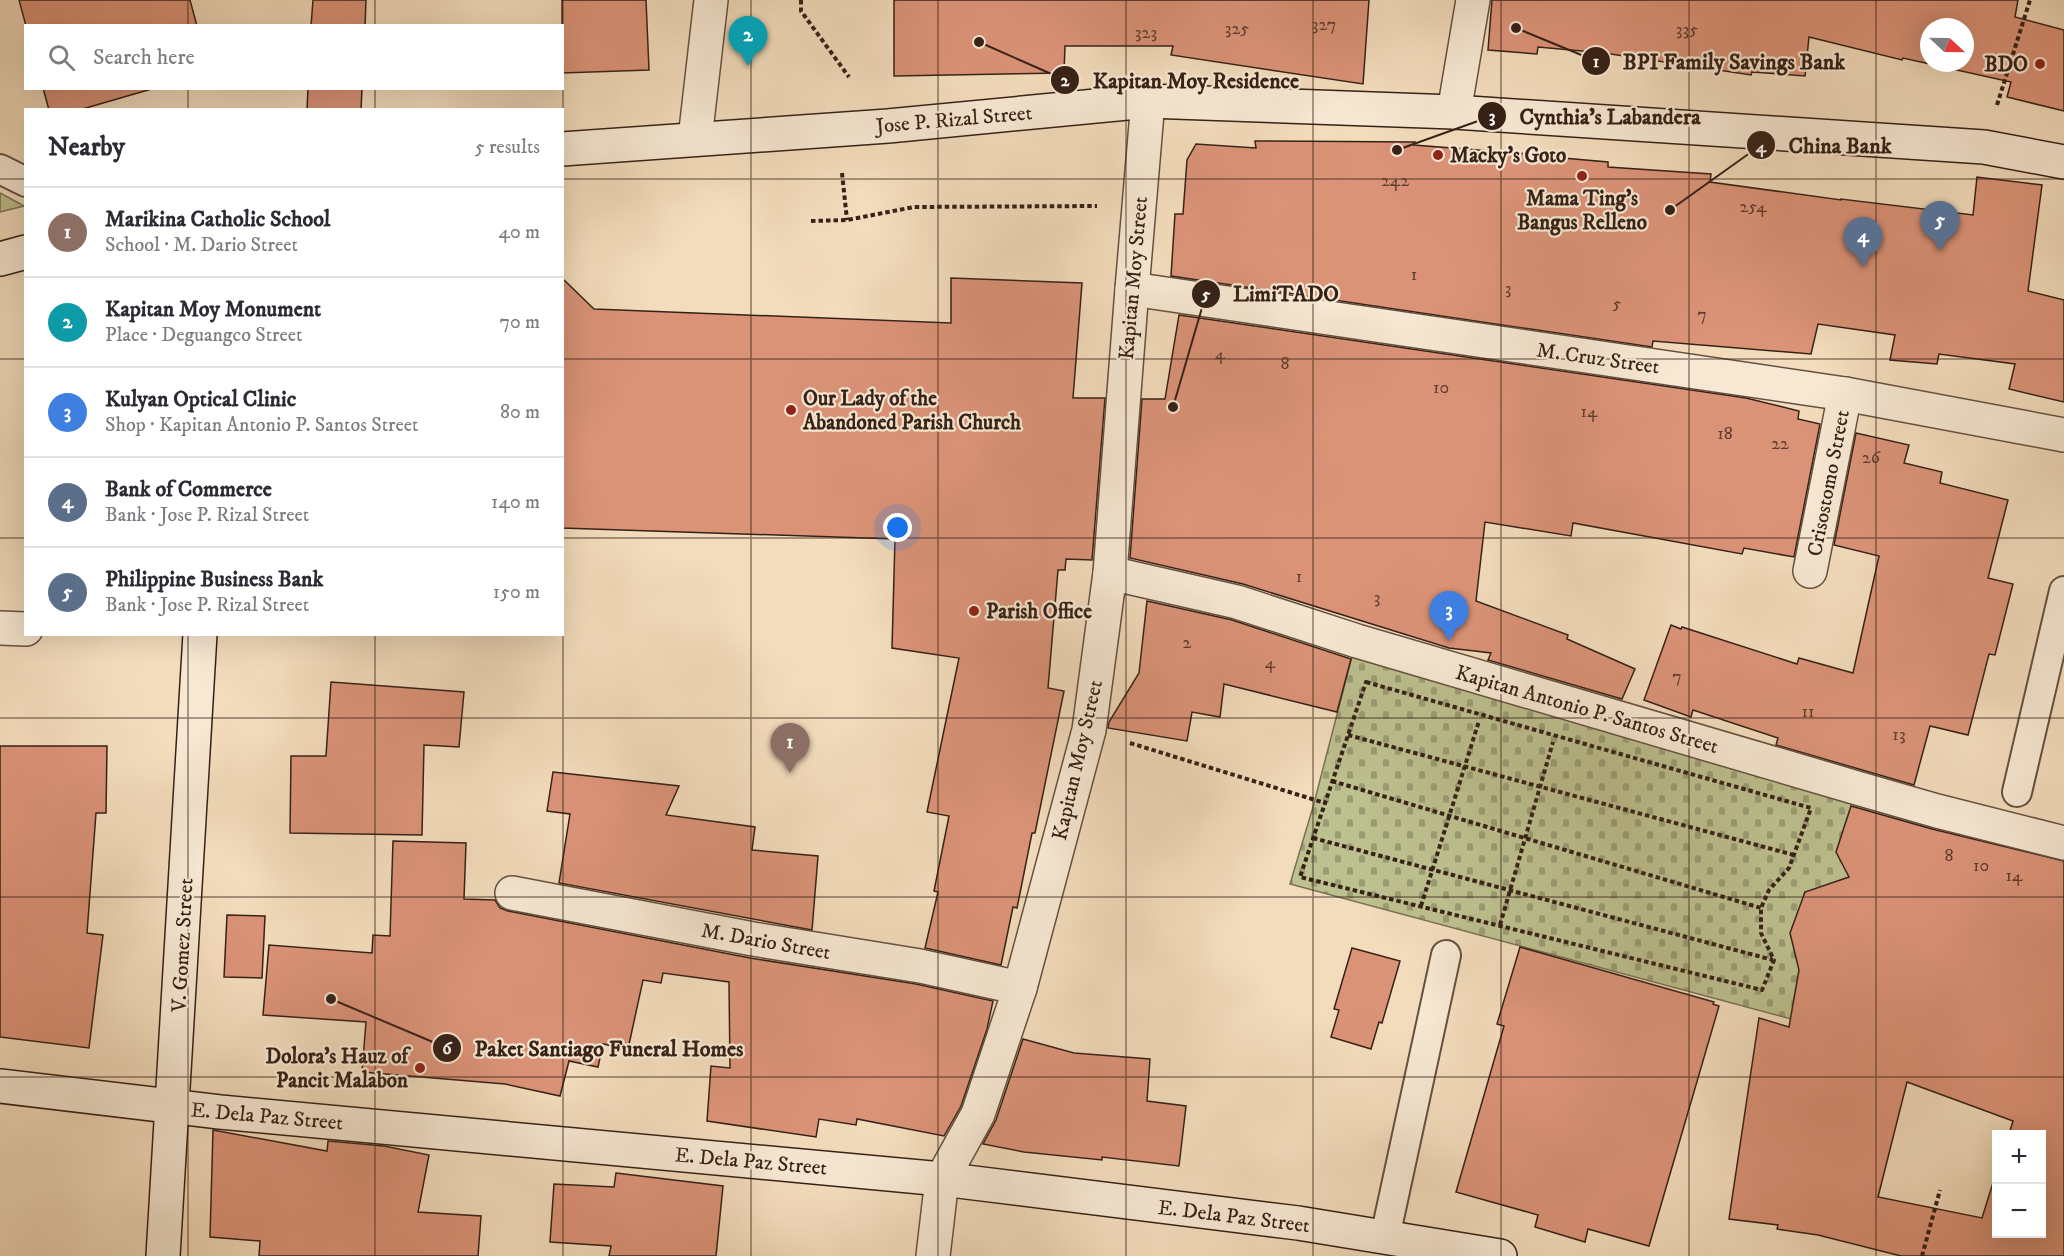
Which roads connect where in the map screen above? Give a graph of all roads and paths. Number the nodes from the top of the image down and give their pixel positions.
1 (711, 0) edge
2 (801, 0) edge
3 (1473, 0) edge
4 (2030, 0) edge
5 (849, 77) dead end
6 (1148, 101) junction
7 (1454, 112) junction
8 (695, 139) junction
9 (1984, 147) junction
10 (564, 149) edge
11 (2064, 162) edge
12 (841, 168) dead end
13 (0, 170) edge
14 (24, 181) edge
15 (1100, 206) dead end
16 (847, 220) junction
17 (811, 221) dead end
18 (24, 253) edge
19 (0, 259) edge
20 (1132, 289) junction
21 (1845, 394) junction
22 (2064, 435) edge
23 (1810, 571) dead end
24 (1110, 573) junction
25 (2064, 591) edge
26 (0, 628) edge
27 (24, 628) edge
28 (200, 636) edge
29 (1481, 714) junction
30 (1089, 730) junction
31 (1348, 735) junction
32 (1555, 736) junction
33 (1465, 766) junction
34 (1332, 781) junction
35 (1540, 786) junction
36 (2017, 792) dead end
37 (1325, 803) junction
38 (1449, 815) junction
39 (1313, 838) junction
40 (1525, 838) junction
41 (2064, 843) edge
42 (1794, 855) junction
43 (1432, 869) junction
44 (1510, 889) junction
45 (512, 893) dead end
46 (1421, 906) junction
47 (1761, 908) junction
48 (1500, 925) junction
49 (1446, 955) dead end
50 (1774, 960) junction
51 (1020, 988) junction
52 (0, 1086) edge
53 (172, 1107) junction
54 (942, 1179) junction
55 (1940, 1190) dead end
56 (1385, 1237) junction
57 (163, 1256) edge
58 (933, 1256) edge
59 (1500, 1256) edge
60 (1922, 1256) edge

1 - 8 street
2 - 5 path
3 - 7 street
4 - 9 path
6 - 7 street, Jose P. Rizal Street
6 - 8 street, Jose P. Rizal Street
6 - 20 street, Kapitan Moy Street
7 - 9 street, Jose P. Rizal Street
8 - 10 street, Jose P. Rizal Street
9 - 11 street, Jose P. Rizal Street
12 - 16 path
13 - 14 lane
15 - 16 path
16 - 17 path
18 - 19 street
20 - 21 street, M. Cruz Street
20 - 24 street, Kapitan Moy Street
21 - 22 street, M. Cruz Street
21 - 23 street, Crisostomo Street
24 - 30 street, Kapitan Moy Street
24 - 41 street, Kapitan Antonio P. Santos Street
25 - 36 lane
26 - 27 street
28 - 53 street, V. Gomez Street
29 - 31 path
29 - 32 path
29 - 33 path
30 - 37 path
30 - 51 street, Kapitan Moy Street
31 - 33 path
31 - 34 path
32 - 35 path
32 - 42 path
33 - 35 path
33 - 38 path
34 - 37 path
34 - 38 path
35 - 40 path
35 - 42 path
37 - 39 path
38 - 40 path
38 - 43 path
39 - 43 path
39 - 46 path
40 - 44 path
40 - 47 path
42 - 47 path
43 - 44 path
43 - 46 path
44 - 48 path
44 - 50 path
45 - 51 street, M. Dario Street
46 - 48 path
47 - 50 path
48 - 50 path
49 - 56 lane
51 - 54 street, Kapitan Moy Street
52 - 53 street, E. Dela Paz Street
53 - 54 street, E. Dela Paz Street
53 - 57 street, V. Gomez Street
54 - 56 street, E. Dela Paz Street
54 - 58 street, Kapitan Moy Street
55 - 60 path
56 - 59 street, E. Dela Paz Street

